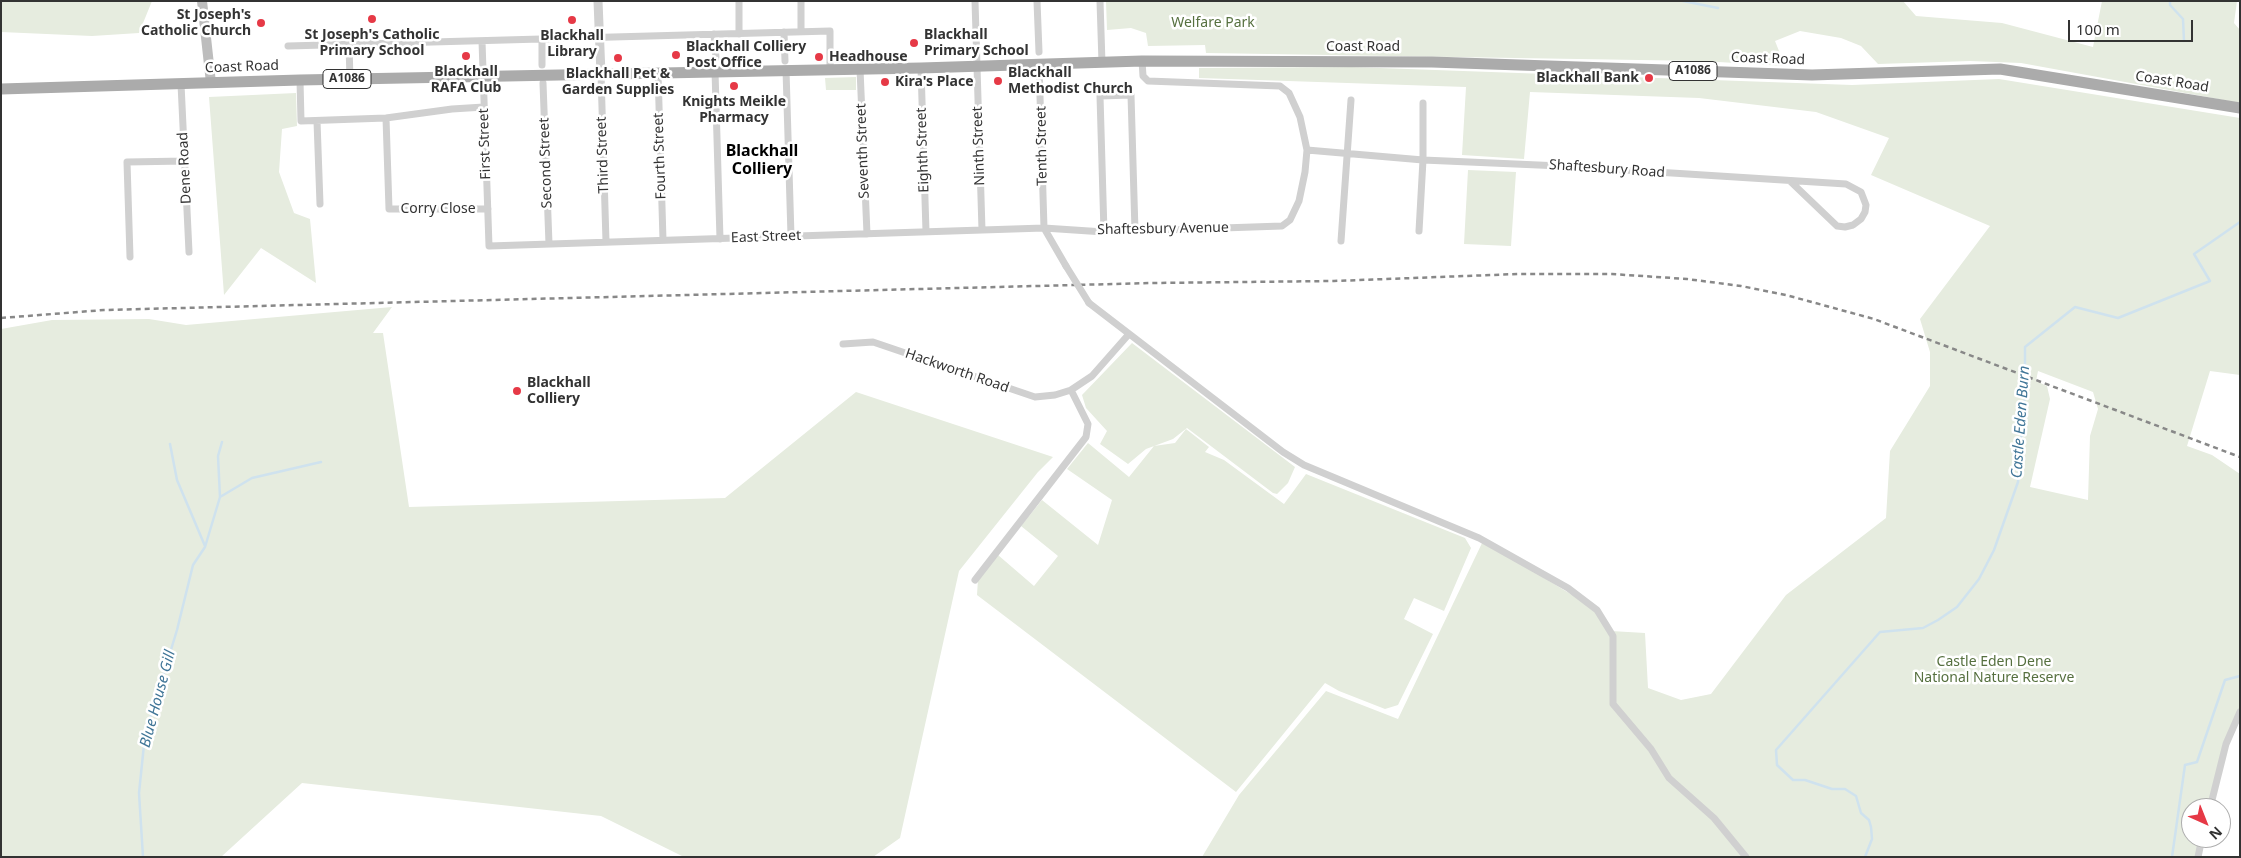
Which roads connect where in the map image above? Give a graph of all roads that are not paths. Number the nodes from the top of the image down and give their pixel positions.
1 (202, 1) edge
2 (598, 1) edge
3 (738, 1) edge
4 (801, 1) edge
5 (975, 1) edge
6 (1037, 1) edge
7 (1100, 1) edge
8 (801, 31) junction
9 (784, 32) junction
10 (714, 34) junction
11 (740, 34) junction
12 (599, 38) junction
13 (542, 40) junction
14 (482, 41) junction
15 (349, 45) junction
16 (288, 46) dead end
17 (716, 58) dead end
18 (1039, 58) junction
19 (1142, 61) junction
20 (1102, 63) junction
21 (542, 65) dead end
22 (785, 65) junction
23 (977, 66) junction
24 (921, 68) junction
25 (860, 69) junction
26 (830, 70) junction
27 (715, 71) junction
28 (658, 72) junction
29 (601, 74) junction
30 (483, 77) junction
31 (300, 80) junction
32 (350, 80) junction
33 (211, 83) junction
34 (543, 83) dead end
35 (181, 84) junction
36 (1, 89) edge
37 (1351, 100) dead end
38 (1423, 103) dead end
39 (484, 108) junction
40 (2240, 108) edge
41 (386, 118) junction
42 (317, 121) junction
43 (1307, 150) junction
44 (1347, 154) junction
45 (1423, 160) junction
46 (185, 161) junction
47 (1790, 181) junction
48 (320, 204) dead end
49 (488, 209) junction
50 (1044, 228) junction
51 (982, 230) junction
52 (1135, 231) junction
53 (1419, 231) dead end
54 (926, 232) junction
55 (1104, 232) junction
56 (867, 234) junction
57 (791, 236) junction
58 (720, 239) junction
59 (663, 240) junction
60 (1341, 241) dead end
61 (606, 242) junction
62 (549, 244) junction
63 (489, 246) joint
64 (189, 252) dead end
65 (130, 257) dead end
66 (1129, 334) junction
67 (843, 344) dead end
68 (1071, 390) junction
69 (975, 580) dead end
70 (2240, 712) edge
71 (2212, 798) edge
72 (1746, 857) edge

1 - 33 main road
2 - 12 street, Third Street
3 - 11 street
4 - 8 street
5 - 23 street, Ninth Street
6 - 18 street, Tenth Street
7 - 20 street
8 - 9 street
8 - 26 street
9 - 11 street
9 - 22 street
10 - 11 street
10 - 12 street
10 - 17 street
12 - 13 street
12 - 29 street, Third Street
13 - 14 street
13 - 21 street
14 - 15 street
14 - 30 street, First Street
15 - 16 street
15 - 32 street
18 - 20 main road, A1086
18 - 23 main road, A1086
18 - 50 street, Tenth Street
19 - 20 main road, A1086
19 - 40 main road, Coast Road / A1086
19 - 43 street
22 - 26 main road, A1086
22 - 27 main road, A1086
22 - 57 street
23 - 24 main road, A1086
23 - 51 street, Ninth Street
24 - 25 main road, A1086
24 - 54 street, Eighth Street
25 - 26 main road, A1086
25 - 56 street, Seventh Street
27 - 28 main road, A1086
27 - 58 street
28 - 29 main road, A1086
28 - 59 street, Fourth Street
29 - 30 main road, A1086
29 - 61 street, Third Street
30 - 32 main road, Coast Road / A1086
30 - 39 street, First Street
31 - 32 main road, Coast Road / A1086
31 - 33 main road, Coast Road / A1086
31 - 42 street
33 - 35 main road, Coast Road / A1086
34 - 62 street, Second Street
35 - 36 main road, Coast Road / A1086
35 - 46 street, Dene Road
37 - 44 street
38 - 45 street
39 - 41 street
39 - 49 street, First Street
41 - 42 street
41 - 49 street, Corry Close
42 - 48 street
43 - 44 street, Shaftesbury Road
43 - 52 street, Shaftesbury Avenue
44 - 45 street, Shaftesbury Road
44 - 60 street
45 - 47 street, Shaftesbury Road
45 - 53 street
46 - 64 street, Dene Road
46 - 65 street
47 - 47 street, Shaftesbury Road
49 - 63 street, First Street
50 - 51 street, East Street
50 - 55 street, Shaftesbury Avenue
50 - 66 street, bridge
51 - 54 street, East Street
52 - 55 street, Shaftesbury Avenue
52 - 55 street
54 - 56 street, East Street
56 - 57 street, East Street
57 - 58 street, East Street
58 - 59 street, East Street
59 - 61 street, East Street
61 - 62 street, East Street
62 - 63 street, East Street
66 - 68 street
66 - 72 street
67 - 68 street, Hackworth Road
68 - 69 street
70 - 71 street

